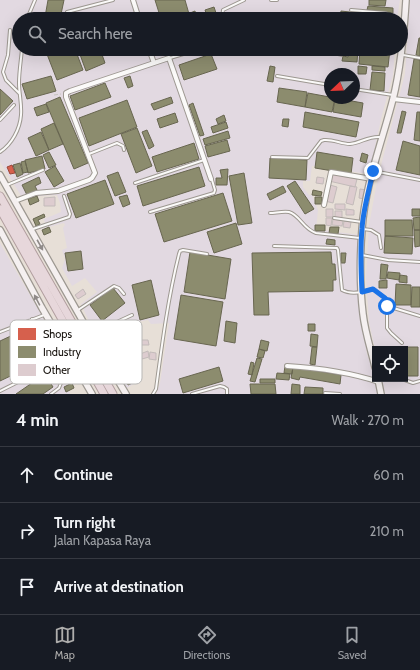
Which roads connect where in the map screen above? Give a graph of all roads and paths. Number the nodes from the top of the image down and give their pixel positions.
1 (35, 0) edge
2 (113, 0) edge
3 (133, 0) edge
4 (244, 0) edge
5 (271, 0) edge
6 (278, 0) edge
7 (406, 0) edge
8 (351, 10) dead end
9 (30, 12) edge
10 (67, 12) dead end
11 (137, 12) edge
12 (223, 12) edge
13 (374, 12) edge
14 (405, 12) edge
15 (10, 30) dead end
16 (21, 56) edge
17 (152, 56) edge
18 (176, 56) edge
19 (401, 56) edge
20 (407, 56) edge
21 (169, 58) junction
22 (420, 58) edge
23 (154, 63) junction
24 (277, 76) dead end
25 (324, 84) edge
26 (360, 90) edge
27 (19, 94) junction
28 (66, 94) junction
29 (54, 95) dead end
30 (393, 97) junction
31 (420, 102) edge
32 (14, 105) dead end
33 (0, 120) edge
34 (382, 138) junction
35 (124, 150) dead end
36 (0, 152) edge
37 (88, 154) junction
38 (272, 157) dead end
39 (204, 160) junction
40 (44, 170) dead end
41 (373, 171) junction
42 (0, 175) edge
43 (211, 179) joint
44 (372, 179) junction
45 (420, 180) edge
46 (134, 183) dead end
47 (6, 186) junction
48 (0, 196) edge
49 (64, 196) dead end
50 (15, 201) junction
51 (324, 205) dead end
52 (0, 209) edge
53 (150, 212) dead end
54 (270, 213) dead end
55 (334, 218) dead end
56 (363, 222) junction
57 (362, 229) junction
58 (0, 230) edge
59 (32, 230) junction
60 (362, 238) junction
61 (274, 246) dead end
62 (381, 248) dead end
63 (207, 254) dead end
64 (361, 254) junction
65 (34, 262) junction
66 (420, 262) edge
67 (362, 292) junction
68 (124, 294) dead end
69 (387, 306) junction
70 (77, 310) junction
71 (45, 314) junction
72 (132, 315) dead end
73 (420, 316) edge
74 (32, 319) edge
75 (49, 320) edge
76 (65, 320) edge
77 (69, 320) edge
78 (82, 320) edge
79 (122, 320) edge
80 (10, 328) edge
81 (0, 332) edge
82 (402, 343) dead end
83 (372, 354) edge
84 (287, 366) dead end
85 (372, 378) edge
86 (408, 381) edge
87 (420, 381) edge
88 (378, 382) edge
89 (14, 384) edge
90 (61, 384) edge
91 (86, 384) edge
92 (99, 384) edge
93 (107, 384) edge
94 (120, 384) edge
95 (0, 391) edge
96 (325, 393) dead end
97 (50, 394) edge
98 (92, 394) edge
99 (104, 394) edge
100 (113, 394) edge
101 (126, 394) edge
102 (153, 394) edge
103 (192, 394) edge
104 (227, 394) edge
105 (340, 394) edge
106 (381, 394) edge

1 - 9 lane
2 - 10 lane
3 - 11 street
4 - 12 lane
5 - 6 lane
7 - 14 street
8 - 13 lane
15 - 27 lane
16 - 27 lane
17 - 23 street
18 - 21 lane
19 - 30 street
20 - 22 lane
21 - 23 street
21 - 39 street
23 - 28 street
24 - 25 lane
26 - 30 lane
27 - 36 lane
28 - 29 path
28 - 37 street
30 - 31 street
30 - 34 street
32 - 33 lane
34 - 38 lane
34 - 41 street
35 - 37 lane
37 - 50 street
39 - 43 street
39 - 46 lane
40 - 47 lane
41 - 44 street
41 - 45 lane
42 - 47 street
43 - 53 lane
44 - 51 street
44 - 56 street
47 - 50 street
48 - 65 highway
49 - 59 lane
50 - 59 street
52 - 65 highway
54 - 60 lane
55 - 56 lane
56 - 57 street
57 - 60 street
57 - 62 lane
71 -> 58 street
59 -> 70 street
60 - 64 street
61 - 67 lane
63 - 102 lane
64 - 66 lane
64 - 67 street
65 - 76 highway
65 - 77 highway
67 - 69 lane
67 - 83 street
68 - 70 lane
69 - 73 lane
69 - 82 lane
70 - 78 street
71 - 74 lane
71 - 75 street
72 - 79 lane
80 - 81 lane
84 - 85 street
86 - 87 lane
88 - 106 street
89 - 95 lane
90 - 97 lane
91 - 98 street
92 - 99 highway
93 - 100 highway
94 - 101 street
96 - 105 lane
103 - 104 lane

